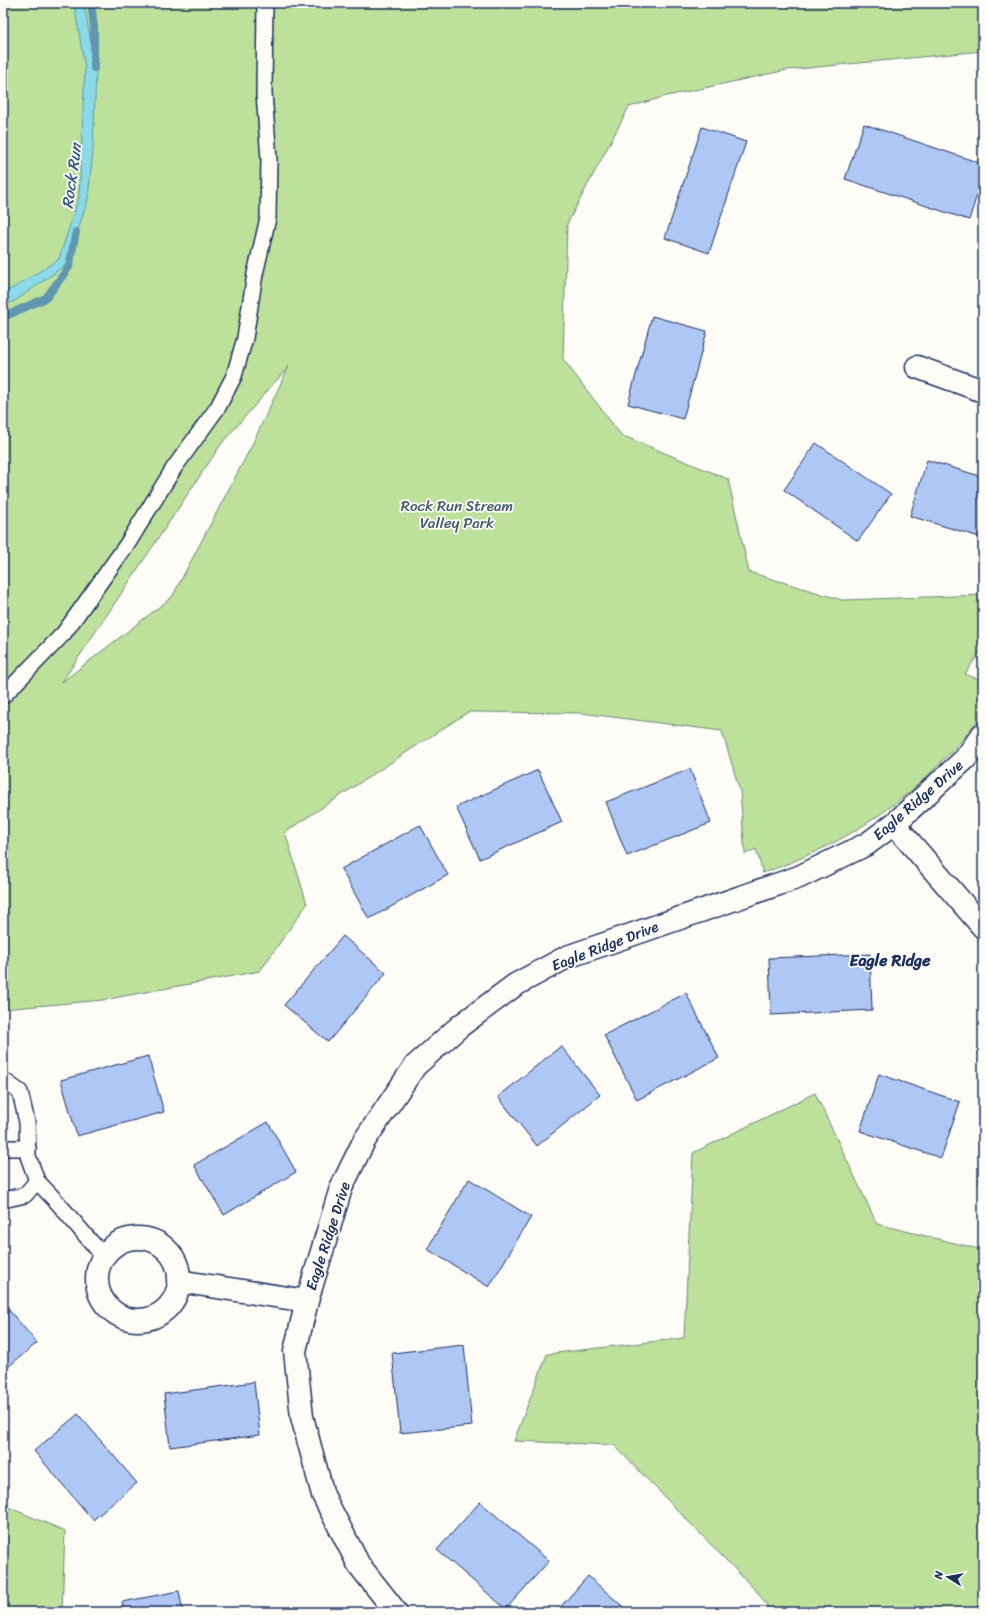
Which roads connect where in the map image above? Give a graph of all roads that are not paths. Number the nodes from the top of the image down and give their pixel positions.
1 (265, 3) edge
2 (917, 367) dead end
3 (983, 391) edge
4 (3, 696) edge
5 (983, 734) edge
6 (894, 824) junction
7 (983, 927) edge
8 (3, 1080) edge
9 (3, 1148) edge
10 (28, 1148) junction
11 (37, 1182) junction
12 (3, 1200) edge
13 (104, 1257) junction
14 (178, 1281) junction
15 (307, 1301) junction
16 (396, 1612) edge

1 - 4 lane
2 - 3 street
5 - 6 street, Eagle Ridge Drive
6 - 7 street
6 - 15 street, Eagle Ridge Drive
8 - 10 lane
9 - 10 lane
10 - 11 lane
11 - 12 lane
11 - 13 lane
13 - 14 street
13 - 14 street
14 - 15 street
15 - 16 street, Eagle Ridge Drive

